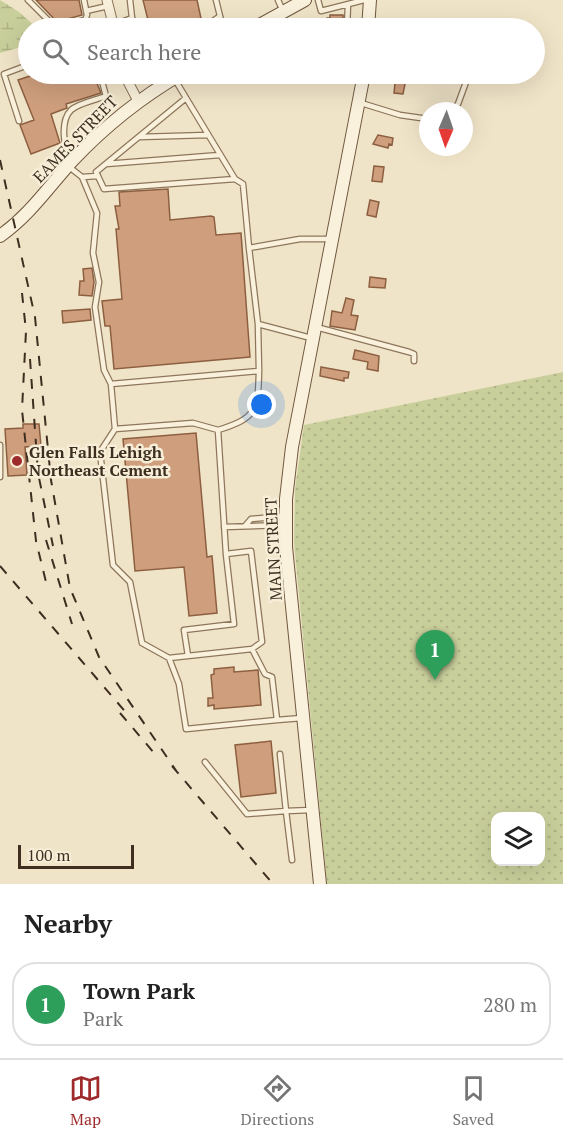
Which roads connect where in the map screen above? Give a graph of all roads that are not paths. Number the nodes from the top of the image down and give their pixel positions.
1 (28, 0) edge
2 (84, 0) edge
3 (130, 0) edge
4 (216, 0) edge
5 (278, 0) edge
6 (305, 0) edge
7 (318, 0) edge
8 (364, 0) edge
9 (370, 0) edge
10 (108, 3) edge
11 (348, 4) junction
12 (86, 11) junction
13 (283, 12) junction
14 (220, 16) joint
15 (47, 18) edge
16 (85, 18) edge
17 (110, 18) edge
18 (132, 18) edge
19 (217, 18) edge
20 (272, 18) edge
21 (347, 18) edge
22 (369, 18) edge
23 (18, 69) edge
24 (102, 84) edge
25 (129, 84) edge
26 (165, 84) edge
27 (180, 84) edge
28 (363, 84) edge
29 (465, 84) edge
30 (186, 98) junction
31 (138, 101) junction
32 (459, 102) edge
33 (360, 103) junction
34 (419, 118) edge
35 (19, 121) dead end
36 (208, 135) junction
37 (138, 137) junction
38 (220, 155) junction
39 (71, 164) junction
40 (106, 164) junction
41 (98, 176) junction
42 (82, 177) junction
43 (235, 179) junction
44 (0, 236) edge
45 (333, 239) junction
46 (249, 248) junction
47 (258, 324) junction
48 (315, 333) junction
49 (414, 361) dead end
50 (259, 371) junction
51 (111, 384) junction
52 (115, 429) junction
53 (218, 430) junction
54 (0, 445) edge
55 (0, 477) edge
56 (286, 521) junction
57 (245, 526) junction
58 (224, 527) junction
59 (226, 554) junction
60 (252, 649) junction
61 (188, 656) junction
62 (169, 658) junction
63 (303, 718) junction
64 (278, 720) junction
65 (280, 754) dead end
66 (205, 762) dead end
67 (312, 810) junction
68 (286, 812) junction
69 (292, 860) dead end
70 (320, 884) edge

1 - 15 lane
2 - 12 lane
3 - 18 lane
4 - 14 lane
5 - 13 lane
6 - 13 main road
7 - 11 lane
8 - 11 lane
9 - 22 main road
10 - 12 lane
10 - 17 street
11 - 21 lane
12 - 16 lane
13 - 20 main road
14 - 19 lane
23 - 35 lane
24 - 39 lane
25 - 31 street
26 - 31 main road, EAMES STREET
27 - 30 lane
28 - 33 main road, MAIN STREET
29 - 32 lane
30 - 36 lane
30 - 37 lane
31 - 39 main road, EAMES STREET
33 - 34 lane
33 - 45 main road, MAIN STREET
36 - 37 lane
36 - 38 lane
37 - 40 lane
38 - 40 lane
38 - 43 lane
39 - 42 lane
39 - 44 main road, EAMES STREET
40 - 41 lane
41 - 42 lane
41 - 43 lane
42 - 51 lane
43 - 46 lane
45 - 46 lane
45 - 48 main road, MAIN STREET
46 - 47 lane
47 - 48 lane
47 - 50 lane
48 - 49 lane
48 - 56 main road, MAIN STREET
50 - 51 lane
50 - 53 lane
51 - 52 lane
52 - 53 lane
52 - 62 lane
53 - 58 lane
54 - 55 lane
56 - 57 lane
56 - 57 lane
56 - 63 main road, MAIN STREET
57 - 58 lane
58 - 59 lane
59 - 60 lane
59 - 61 lane
60 - 61 lane
60 - 64 lane
61 - 62 lane
62 - 64 lane
63 - 64 lane
63 - 67 main road, MAIN STREET
65 - 68 lane
66 - 68 lane
67 - 68 lane
67 - 70 main road, MAIN STREET
68 - 69 lane

